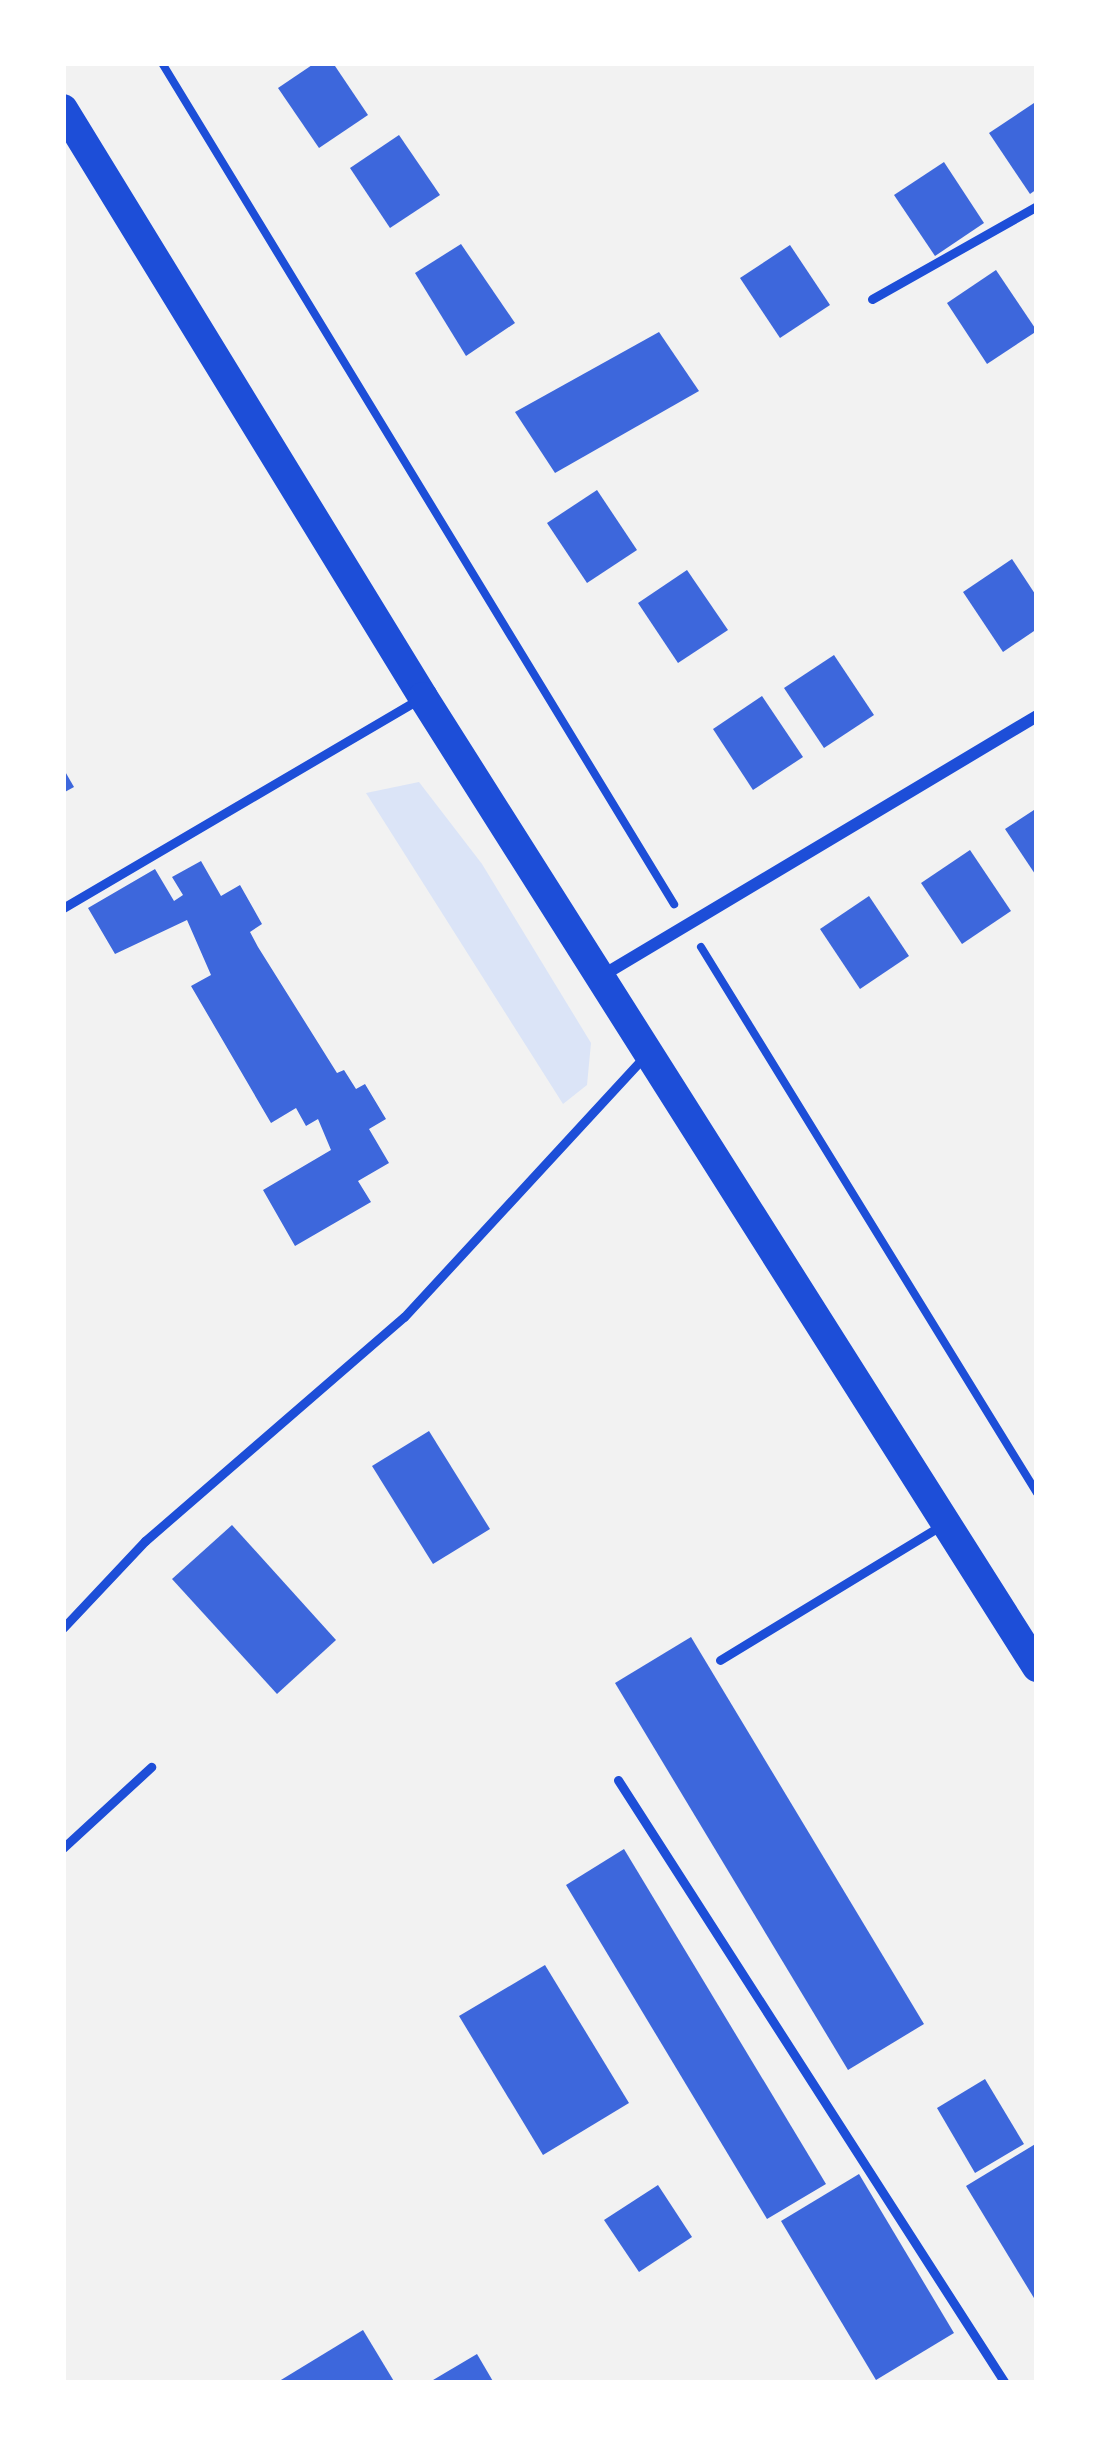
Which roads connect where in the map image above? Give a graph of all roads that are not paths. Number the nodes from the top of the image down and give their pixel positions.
1 (63, 110) edge
2 (1037, 206) edge
3 (872, 299) dead end
4 (423, 697) junction
5 (1037, 716) edge
6 (63, 908) edge
7 (605, 974) junction
8 (652, 1048) junction
9 (947, 1522) junction
10 (63, 1628) edge
11 (720, 1660) dead end
12 (1037, 1667) edge
13 (151, 1767) dead end
14 (618, 1780) dead end
15 (63, 1849) edge
16 (1005, 2383) edge

1 - 4 main road
2 - 3 lane
4 - 6 lane
4 - 7 main road
5 - 7 street
7 - 8 main road
8 - 9 main road
8 - 10 lane
9 - 11 lane
9 - 12 main road
13 - 15 lane
14 - 16 lane

